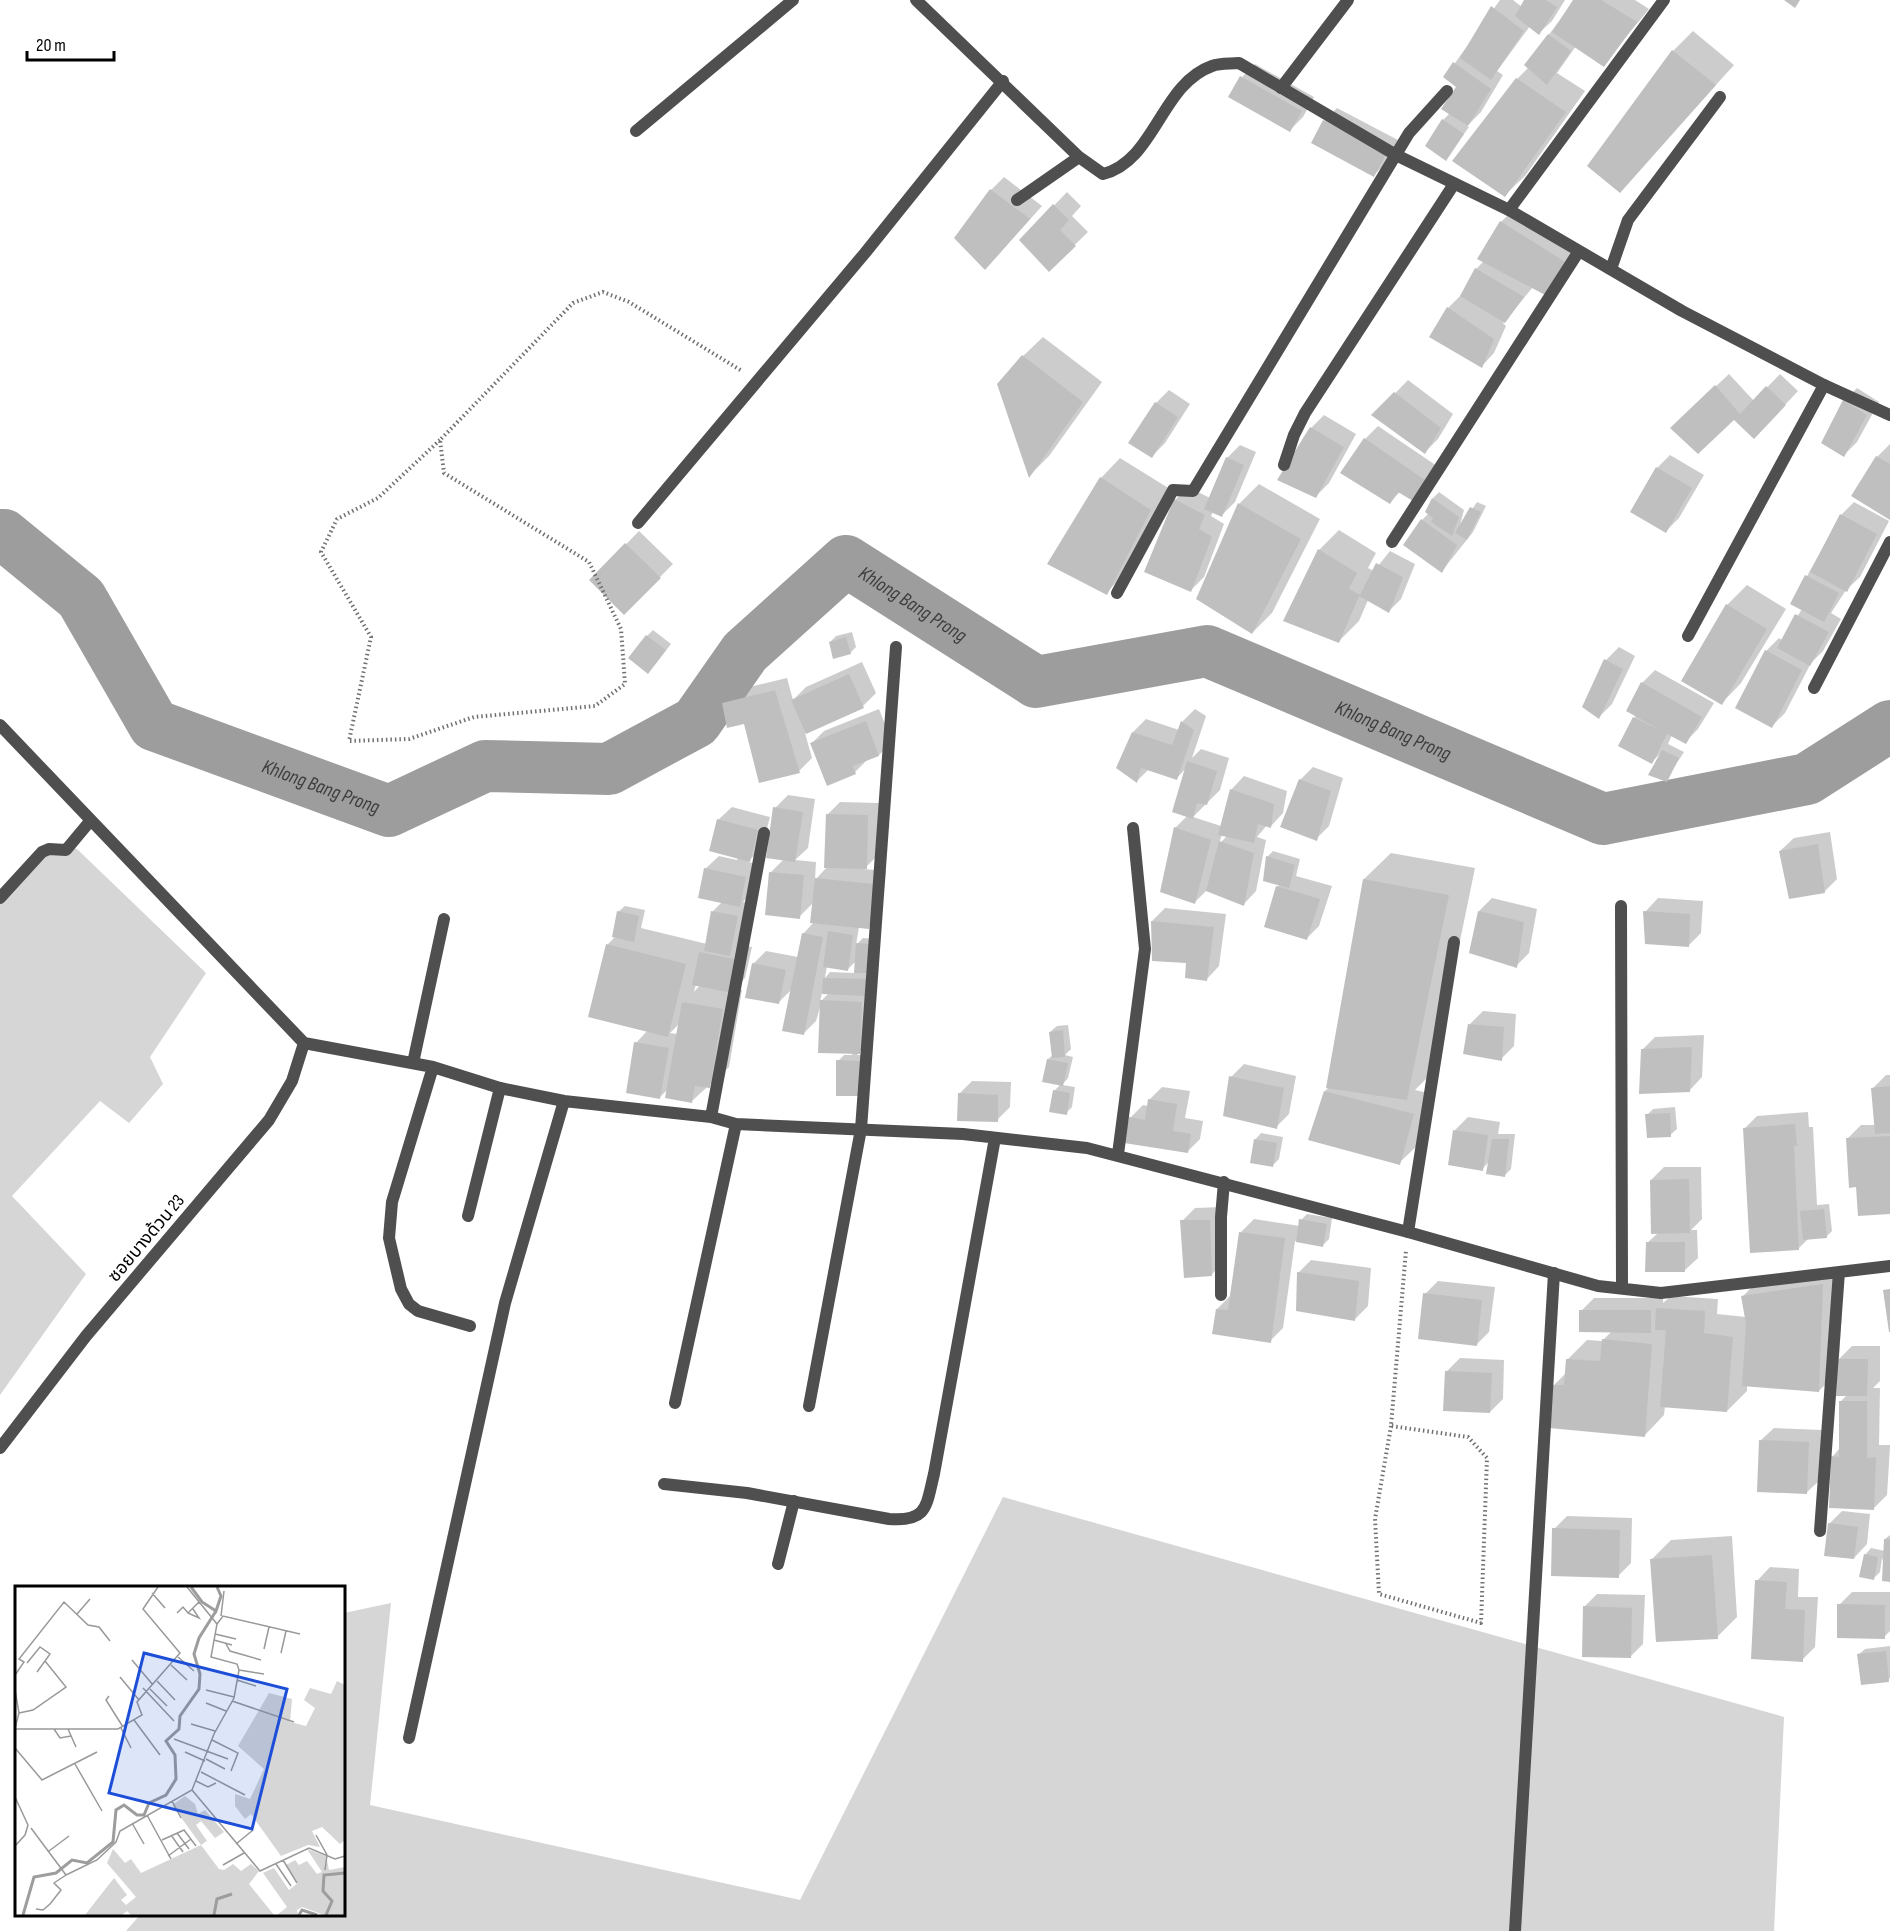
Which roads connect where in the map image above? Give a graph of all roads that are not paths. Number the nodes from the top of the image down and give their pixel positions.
1 (793, 0) edge
2 (916, 0) edge
3 (1348, 0) edge
4 (1664, 0) edge
5 (1003, 81) junction
6 (1281, 88) junction
7 (1447, 91) dead end
8 (1720, 97) dead end
9 (636, 131) dead end
10 (1396, 155) junction
11 (1079, 157) junction
12 (1454, 184) junction
13 (1017, 200) dead end
14 (1509, 210) junction
15 (1580, 251) junction
16 (1611, 269) junction
17 (1824, 385) junction
18 (1890, 415) edge
19 (1284, 465) dead end
20 (638, 523) dead end
21 (1392, 542) dead end
22 (1890, 542) edge
23 (1117, 593) dead end
24 (1688, 636) dead end
25 (896, 647) dead end
26 (1814, 688) dead end
27 (0, 725) edge
28 (91, 820) junction
29 (1133, 828) dead end
30 (764, 833) dead end
31 (0, 898) edge
32 (1621, 906) dead end
33 (444, 919) dead end
34 (1454, 942) dead end
35 (304, 1043) junction
36 (413, 1063) junction
37 (434, 1067) junction
38 (500, 1088) junction
39 (564, 1101) junction
40 (711, 1117) junction
41 (736, 1124) junction
42 (861, 1129) junction
43 (995, 1138) junction
44 (1118, 1154) junction
45 (1224, 1182) junction
46 (468, 1216) dead end
47 (1408, 1232) junction
48 (1890, 1266) edge
49 (1839, 1272) junction
50 (1554, 1273) junction
51 (1622, 1288) junction
52 (1221, 1295) dead end
53 (470, 1326) dead end
54 (675, 1403) dead end
55 (809, 1406) dead end
56 (0, 1449) edge
57 (664, 1484) dead end
58 (794, 1501) junction
59 (1820, 1531) dead end
60 (778, 1564) dead end
61 (409, 1738) dead end
62 (1515, 1931) edge

1 - 9 street
2 - 5 street
3 - 6 street
4 - 14 street
5 - 11 street
5 - 20 street
6 - 10 street
6 - 11 street
7 - 10 street
8 - 16 street
10 - 12 street
10 - 23 street
11 - 13 street
12 - 14 street
12 - 19 street
14 - 15 street
15 - 16 street
15 - 21 street
16 - 17 street
17 - 18 street
17 - 24 street
22 - 26 street
25 - 42 street
27 - 28 street
28 - 31 street
28 - 35 street
29 - 44 street
30 - 40 street
32 - 51 street
33 - 36 street
34 - 47 street
35 - 36 street
35 - 56 street, ซอยบางด้วน 23
36 - 37 street
37 - 38 street
37 - 53 street
38 - 39 street
38 - 46 street
39 - 40 street
39 - 61 street
40 - 41 street
41 - 42 street
41 - 54 street
42 - 43 street
42 - 55 street
43 - 44 street
43 - 58 street
44 - 45 street
45 - 47 street
45 - 52 street
47 - 50 street
48 - 49 street
49 - 51 street
49 - 59 street
50 - 51 street
50 - 62 street
57 - 58 street
58 - 60 street

